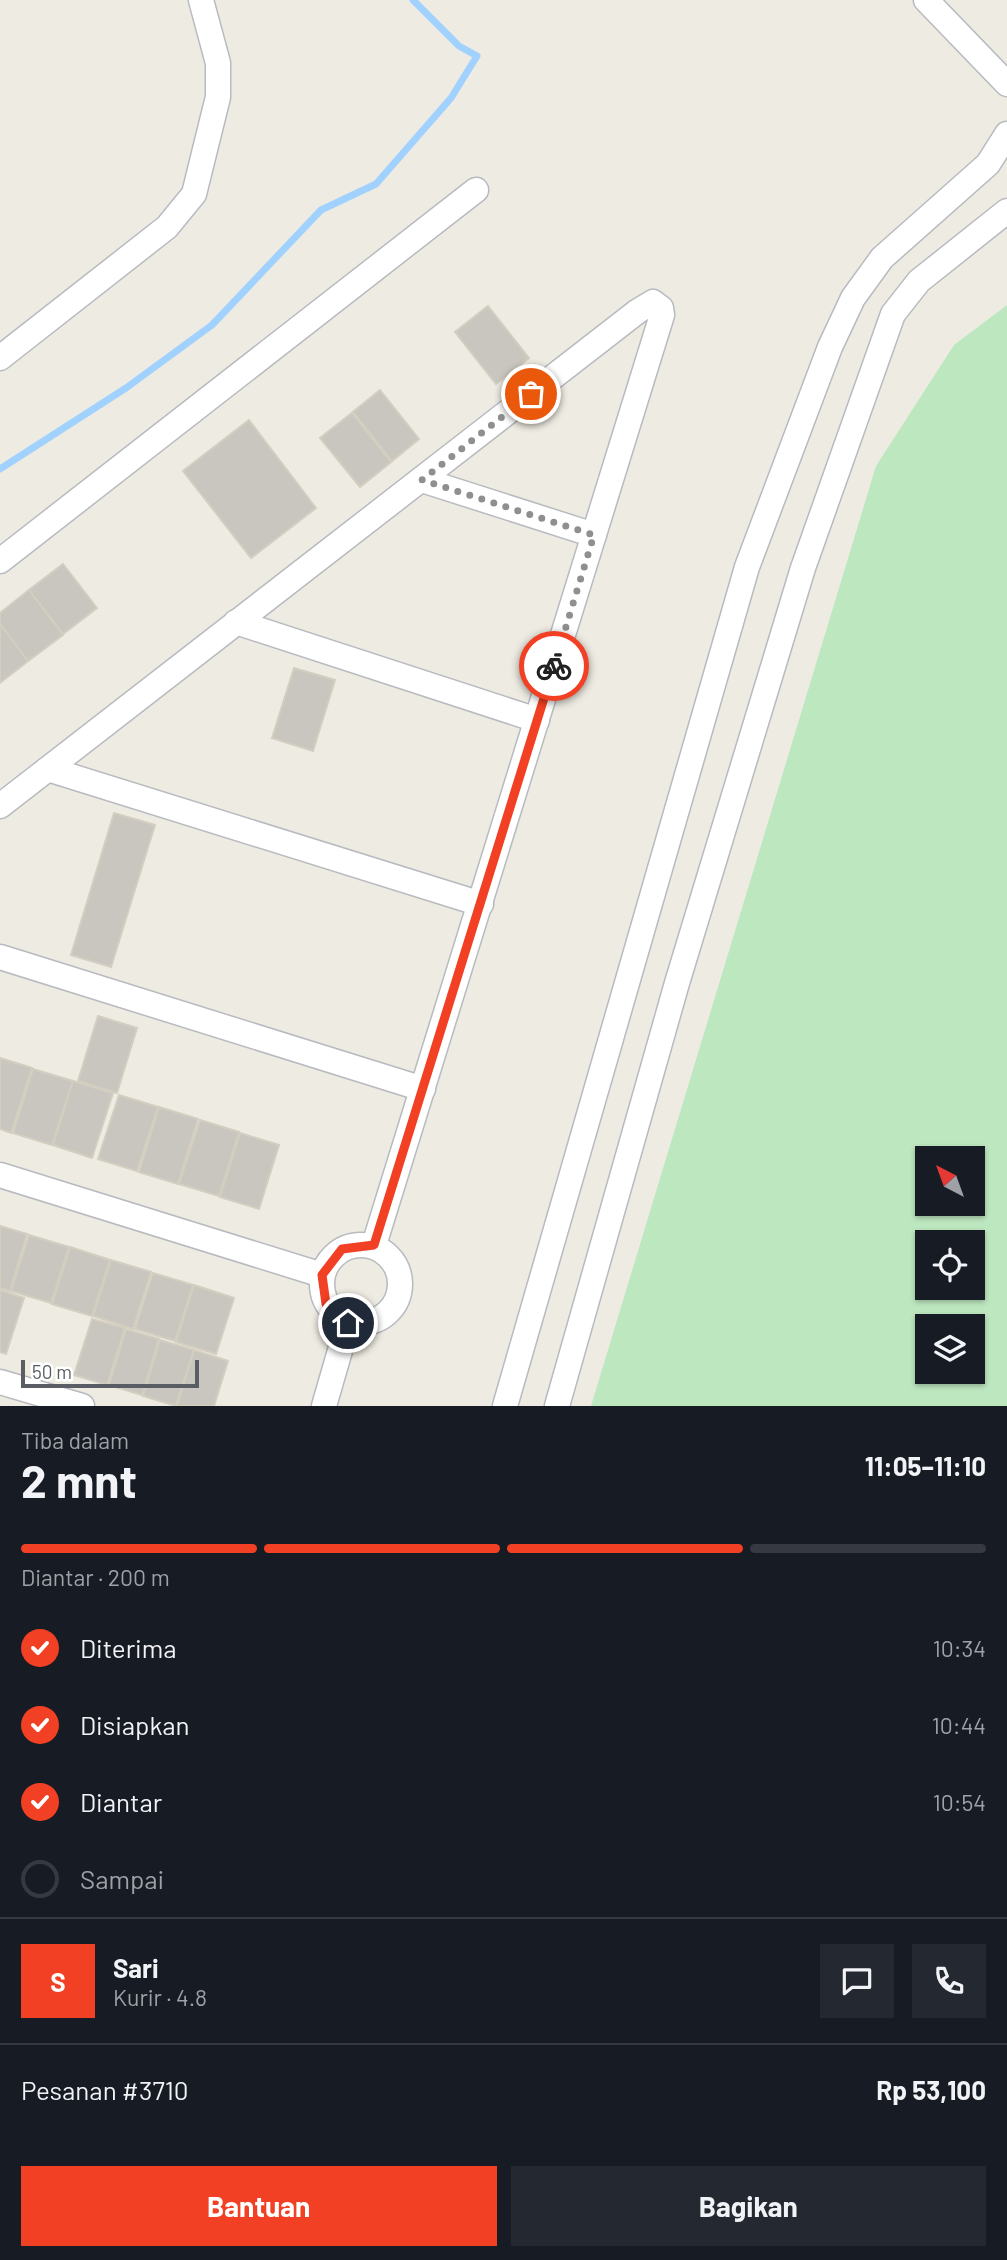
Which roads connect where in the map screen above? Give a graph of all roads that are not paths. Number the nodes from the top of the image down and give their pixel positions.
1 (201, 0) edge
2 (926, 0) edge
3 (1007, 85) edge
4 (1007, 134) edge
5 (476, 190) dead end
6 (1007, 211) edge
7 (0, 358) edge
8 (422, 480) junction
9 (594, 535) junction
10 (0, 561) edge
11 (236, 622) junction
12 (537, 720) junction
13 (48, 769) junction
14 (0, 806) edge
15 (481, 904) junction
16 (0, 957) edge
17 (423, 1089) junction
18 (0, 1175) edge
19 (374, 1245) junction
20 (322, 1275) junction
21 (348, 1323) junction
22 (0, 1382) edge
23 (82, 1406) edge
24 (324, 1406) edge
25 (505, 1406) edge
26 (556, 1406) edge

1 - 7 street
2 - 3 street
4 - 25 street
5 - 10 street
6 - 26 street
8 - 9 street
8 - 9 street
8 - 11 street
9 - 12 street
11 - 12 street
11 - 13 street
12 - 15 street
13 - 14 street
13 - 15 street
15 - 17 street
16 - 17 street
17 - 19 street
18 - 20 street
19 - 20 street
19 - 21 street
20 - 21 street
21 - 24 street
22 - 23 street

